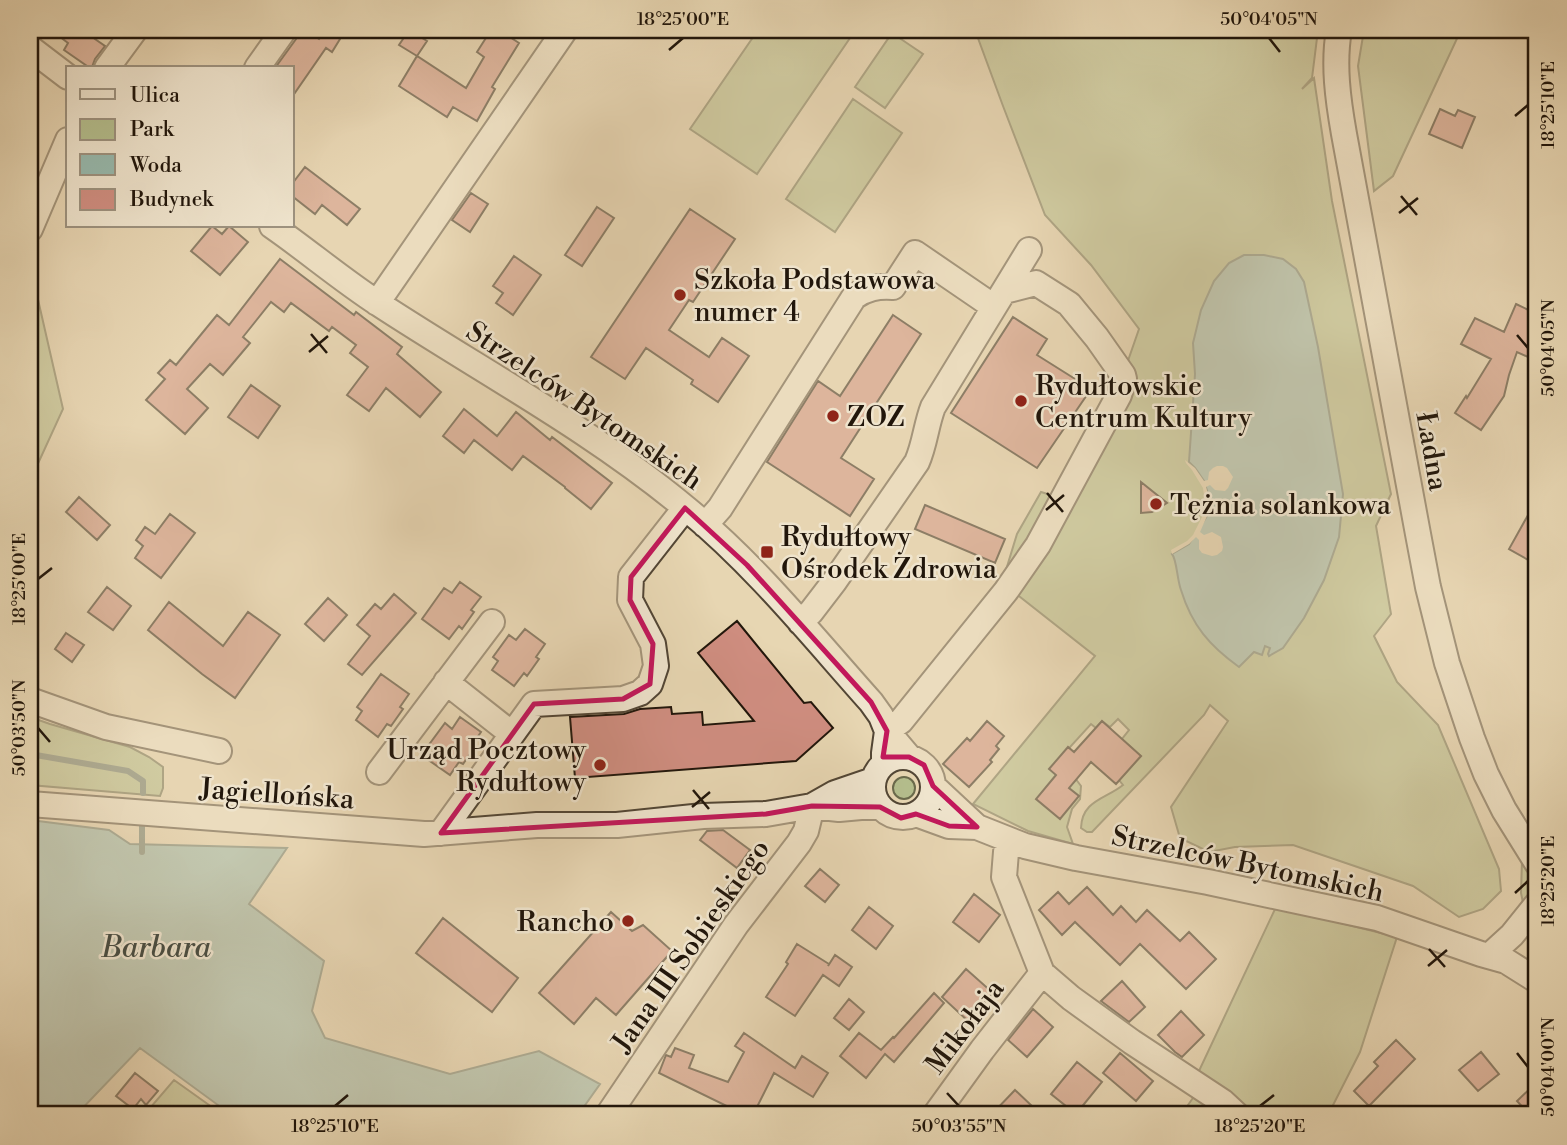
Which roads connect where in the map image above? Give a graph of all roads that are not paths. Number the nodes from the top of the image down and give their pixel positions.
1 (135, 30) edge
2 (284, 30) edge
3 (565, 30) edge
4 (1339, 30) edge
5 (30, 48) edge
6 (108, 66) edge
7 (258, 66) edge
8 (66, 75) edge
9 (66, 145) edge
10 (275, 228) edge
11 (30, 229) edge
12 (1029, 250) dead end
13 (1000, 299) junction
14 (377, 303) junction
15 (685, 508) junction
16 (705, 525) junction
17 (492, 622) dead end
18 (800, 622) junction
19 (446, 682) junction
20 (30, 700) edge
21 (887, 731) junction
22 (513, 734) junction
23 (219, 751) dead end
24 (909, 757) junction
25 (878, 771) junction
26 (379, 772) dead end
27 (933, 786) junction
28 (30, 804) edge
29 (812, 806) junction
30 (880, 807) junction
31 (916, 814) junction
32 (977, 827) junction
33 (441, 833) junction
34 (1008, 841) junction
35 (1537, 863) edge
36 (1537, 904) edge
37 (1497, 958) junction
38 (1537, 959) edge
39 (1042, 974) junction
40 (1537, 980) edge
41 (607, 1115) edge
42 (935, 1115) edge
43 (1237, 1115) edge

1 - 6 street
2 - 7 street
3 - 14 street
4 - 35 street, Ładna
5 - 8 street
9 - 11 street
10 - 14 street, Strzelców Bytomskich
12 - 13 street
13 - 16 street
13 - 18 street
13 - 21 street
14 - 15 street, Strzelców Bytomskich
15 - 16 street, Strzelców Bytomskich
15 - 22 street
16 - 18 street, Strzelców Bytomskich
17 - 19 street
18 - 21 street, Strzelców Bytomskich
19 - 22 street
19 - 26 street
20 - 23 street
21 - 24 street, Strzelców Bytomskich
21 - 25 street
22 - 33 street
24 - 25 street
24 - 27 street
25 - 29 street
25 - 30 street
27 - 31 street
27 - 32 street
28 - 33 street, Jagiellońska
29 - 30 street
29 - 33 street, Jagiellońska
29 - 41 street, Jana III Sobieskiego
30 - 31 street
31 - 32 street
32 - 34 street, Strzelców Bytomskich
34 - 37 street, Strzelców Bytomskich
34 - 39 street
36 - 37 street
37 - 38 street, Strzelców Bytomskich
37 - 40 street, Strzelców Bytomskich
39 - 42 street, Mikołaja
39 - 43 street

